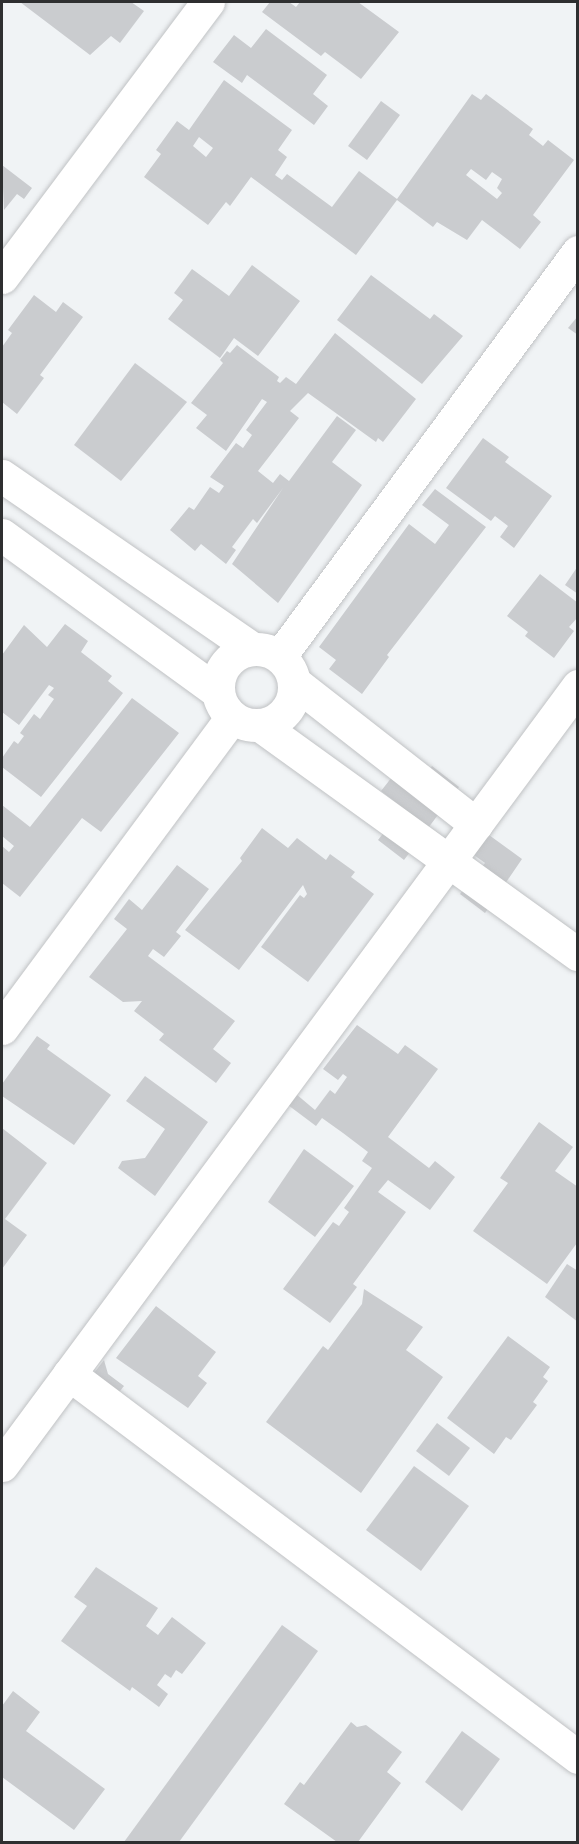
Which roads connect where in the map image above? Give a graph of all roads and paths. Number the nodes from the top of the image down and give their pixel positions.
1 (208, 2) edge
2 (578, 252) edge
3 (2, 277) edge
4 (2, 476) edge
5 (2, 535) edge
6 (275, 662) junction
7 (578, 686) edge
8 (236, 711) junction
9 (378, 748) junction
10 (350, 788) junction
11 (476, 824) junction
12 (449, 859) junction
13 (578, 954) edge
14 (2, 1028) edge
15 (69, 1374) junction
16 (2, 1465) edge
17 (578, 1757) edge

1 - 3 street
2 - 6 street
4 - 6 street
5 - 8 street
6 - 8 street
6 - 8 street
6 - 9 street
7 - 11 street
8 - 10 street
8 - 14 street
9 - 10 street
9 - 11 street
10 - 12 street
11 - 12 street
12 - 13 street
12 - 15 street
15 - 16 street
15 - 17 street

